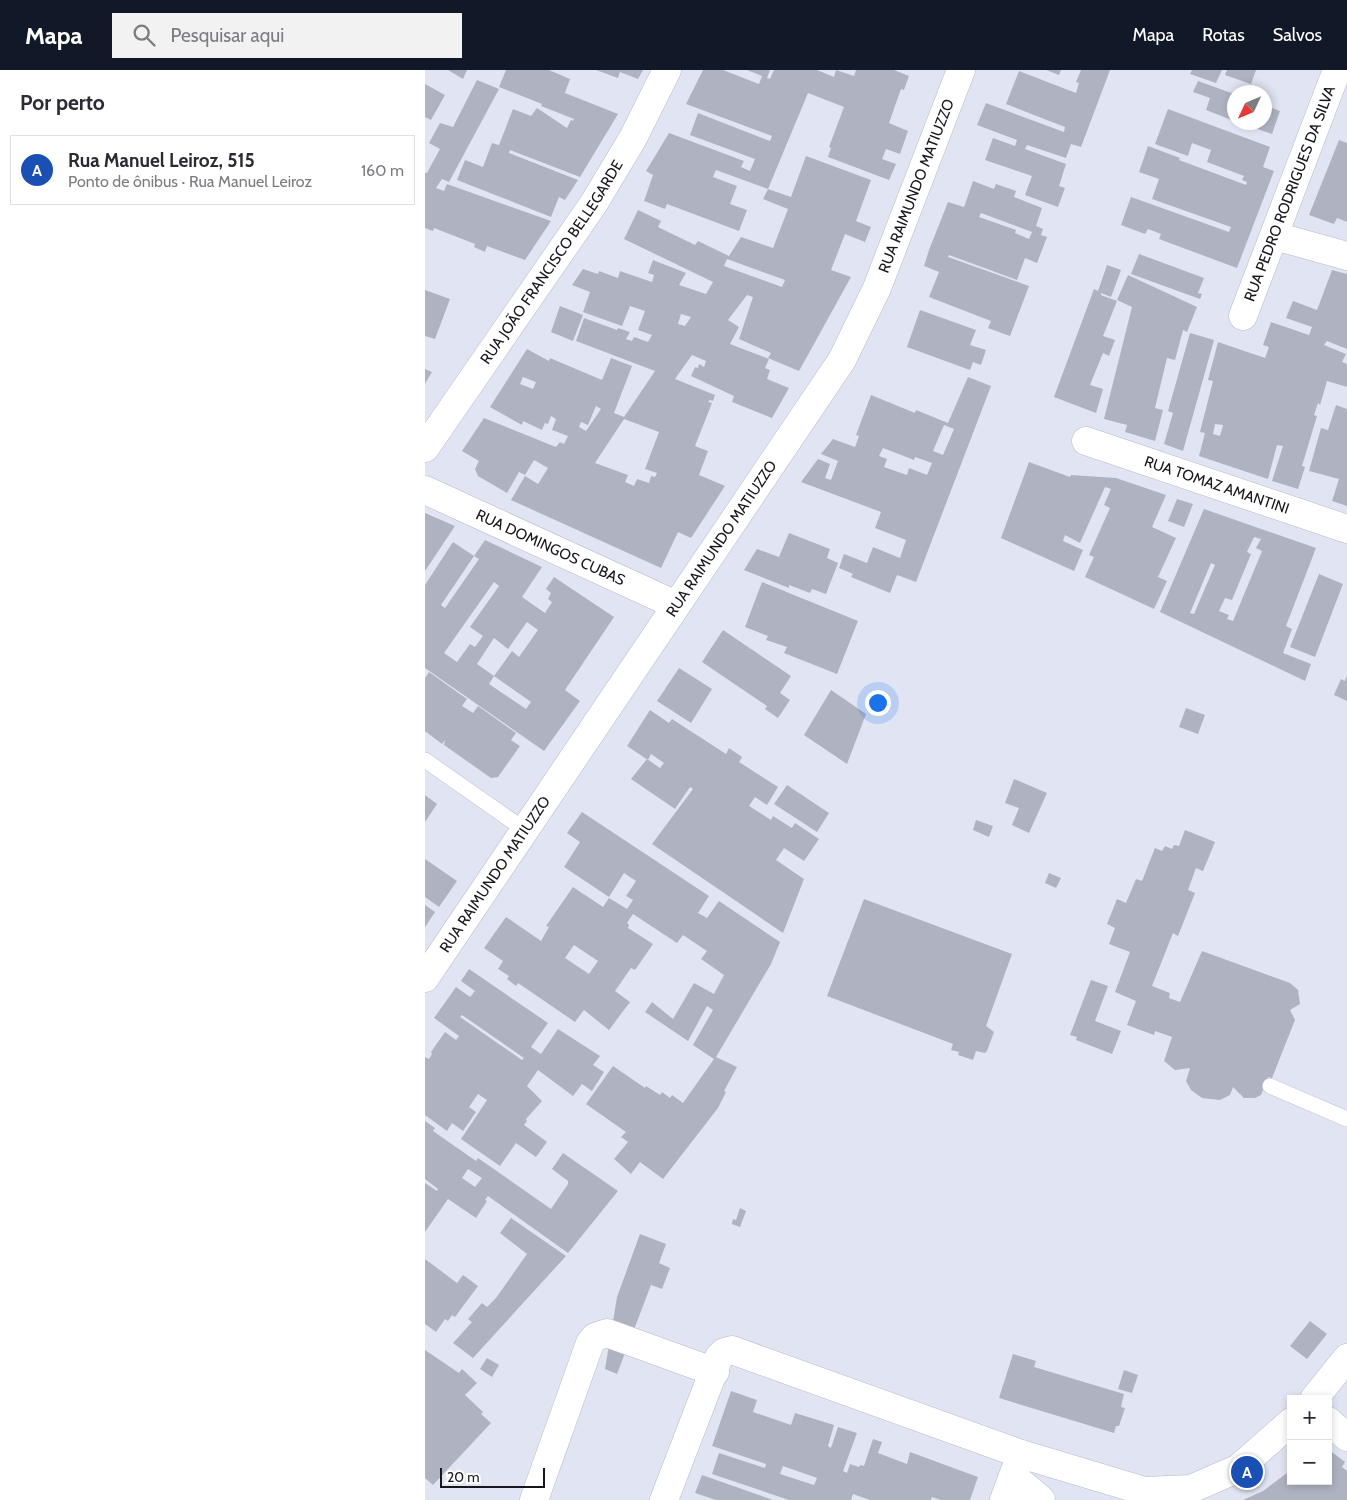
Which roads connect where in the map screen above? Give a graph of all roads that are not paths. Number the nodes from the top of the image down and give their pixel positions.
1 (667, 70) edge
2 (961, 70) edge
3 (1337, 70) edge
4 (1275, 236) junction
5 (1347, 256) edge
6 (1243, 316) dead end
7 (1085, 441) dead end
8 (425, 448) edge
9 (425, 490) edge
10 (1347, 529) edge
11 (676, 605) junction
12 (425, 760) edge
13 (525, 830) junction
14 (425, 978) edge
15 (1270, 1086) dead end
16 (1347, 1119) edge
17 (1347, 1358) edge
18 (715, 1372) junction
19 (1317, 1395) edge
20 (1332, 1424) edge
21 (1287, 1426) edge
22 (1347, 1437) edge
23 (1013, 1477) edge
24 (534, 1500) edge
25 (664, 1500) edge
26 (1041, 1500) edge

1 - 8 street, RUA JOÃO FRANCISCO BELLEGARDE
2 - 11 street, RUA RAIMUNDO MATIUZZO
3 - 4 street, RUA PEDRO RODRIGUES DA SILVA
4 - 5 street
4 - 6 street, RUA PEDRO RODRIGUES DA SILVA
7 - 10 street, RUA TOMAZ AMANTINI
9 - 11 street, RUA DOMINGOS CUBAS
11 - 13 street, RUA RAIMUNDO MATIUZZO
12 - 13 lane
13 - 14 street, RUA RAIMUNDO MATIUZZO
15 - 16 lane
17 - 19 street
18 - 23 street
18 - 24 street
18 - 25 street
20 - 22 street
21 - 23 street
23 - 26 street

